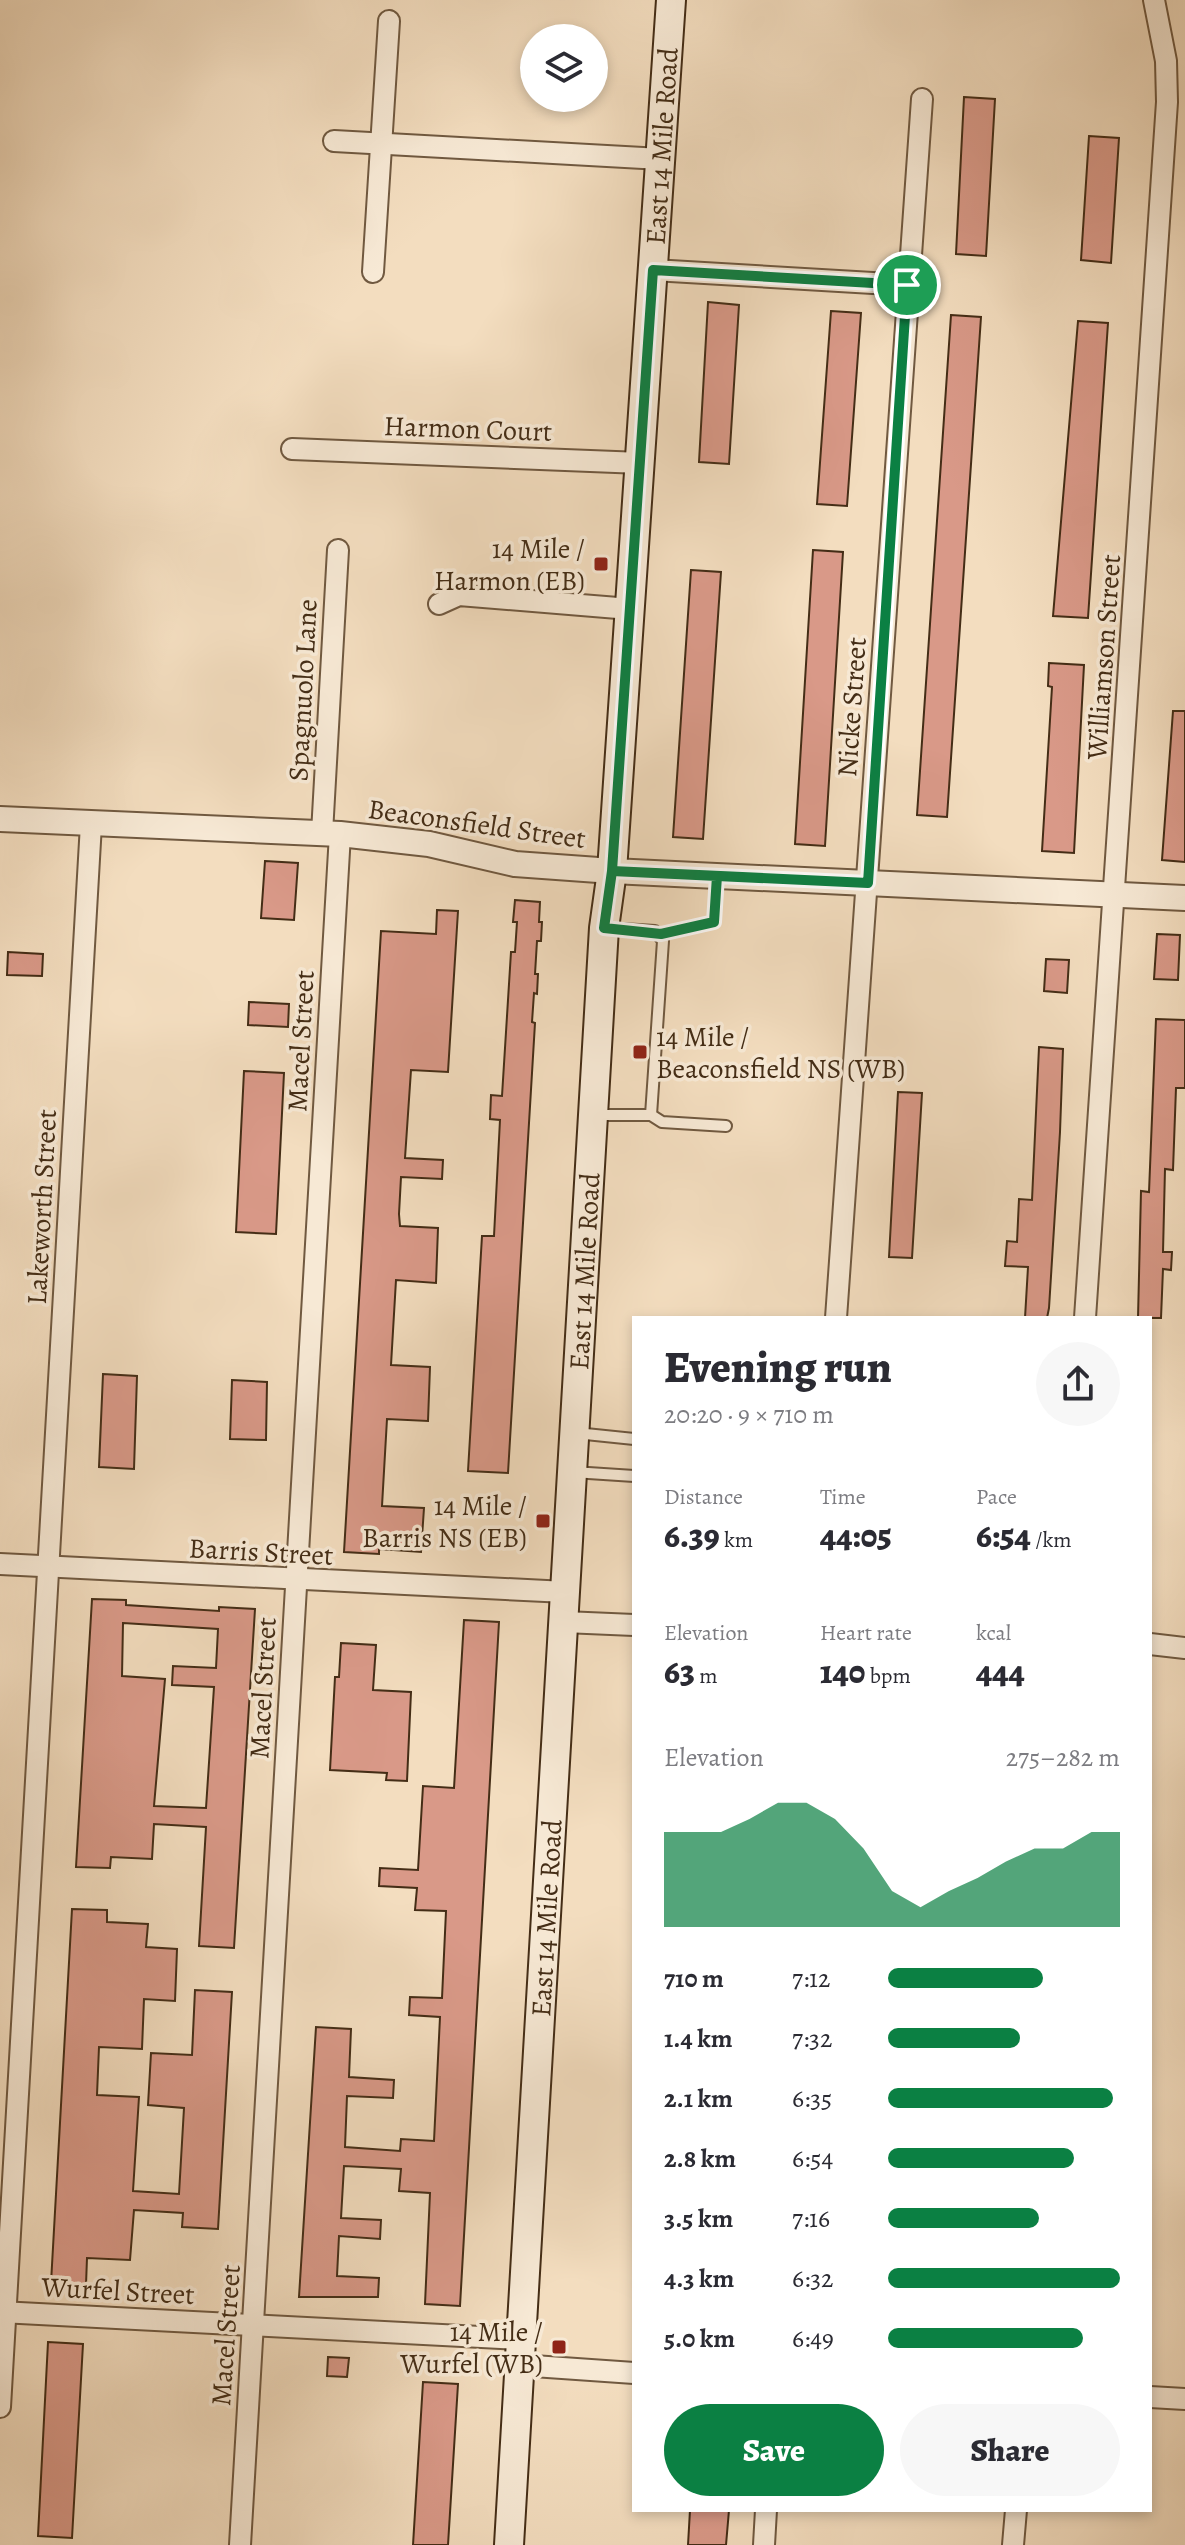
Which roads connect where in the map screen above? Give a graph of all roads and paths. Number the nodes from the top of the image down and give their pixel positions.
1 (671, 0) edge
2 (1154, 0) edge
3 (389, 21) dead end
4 (922, 99) dead end
5 (334, 141) dead end
6 (382, 144) junction
7 (661, 159) junction
8 (653, 270) junction
9 (373, 272) dead end
10 (907, 285) junction
11 (292, 449) dead end
12 (641, 463) junction
13 (338, 550) dead end
14 (439, 604) dead end
15 (630, 609) junction
16 (0, 819) edge
17 (91, 824) junction
18 (331, 834) junction
19 (612, 871) junction
20 (717, 876) junction
21 (868, 883) junction
22 (1115, 894) junction
23 (1185, 898) edge
24 (604, 928) junction
25 (661, 934) junction
26 (595, 1115) junction
27 (651, 1115) junction
28 (726, 1126) dead end
29 (836, 1316) edge
30 (1085, 1316) edge
31 (575, 1433) junction
32 (632, 1439) edge
33 (573, 1472) junction
34 (632, 1476) edge
35 (0, 1564) edge
36 (48, 1567) junction
37 (296, 1581) junction
38 (566, 1592) junction
39 (564, 1622) junction
40 (632, 1625) edge
41 (1152, 1644) edge
42 (1185, 1648) edge
43 (3, 2313) edge
44 (254, 2325) junction
45 (520, 2352) junction
46 (632, 2373) edge
47 (1152, 2397) edge
48 (1185, 2399) edge
49 (0, 2407) edge
50 (766, 2512) edge
51 (1016, 2512) edge
52 (240, 2545) edge
53 (509, 2545) edge
54 (764, 2545) edge
55 (1013, 2545) edge

1 - 7 main road, East 14 Mile Road
2 - 22 street, Williamson Street
3 - 6 street
4 - 10 street, Nicke Street
5 - 6 street
6 - 7 street
6 - 9 street
7 - 8 main road, East 14 Mile Road
8 - 10 street
8 - 12 main road, East 14 Mile Road
10 - 21 street, Nicke Street
11 - 12 street, Harmon Court
12 - 15 main road, East 14 Mile Road
13 - 18 street, Spagnuolo Lane
14 - 15 street
15 - 19 main road, East 14 Mile Road
16 - 17 street, Beaconsfield Street
17 - 18 street, Beaconsfield Street
17 - 36 street, Lakeworth Street
18 - 19 street, Beaconsfield Street
18 - 37 street, Macel Street
19 - 20 street, Beaconsfield Street
19 - 24 main road, East 14 Mile Road
20 - 21 street, Beaconsfield Street
20 - 25 lane
21 - 22 street, Beaconsfield Street
21 - 29 street, Nicke Street
22 - 23 street, Beaconsfield Street
22 - 30 street, Williamson Street
24 - 25 lane
24 - 26 main road, East 14 Mile Road
25 - 27 lane
26 - 27 lane
26 - 31 main road, East 14 Mile Road
27 - 28 lane
31 - 32 lane
31 - 33 main road, East 14 Mile Road
33 - 34 lane
33 - 38 main road, East 14 Mile Road
35 - 36 street, Barris Street
36 - 37 street, Barris Street
36 - 43 street, Lakeworth Street
37 - 38 street, Barris Street
37 - 44 street, Macel Street
38 - 39 main road, East 14 Mile Road
39 - 40 street
39 - 45 main road, East 14 Mile Road
41 - 42 street
43 - 44 street, Wurfel Street
43 - 49 street, Lakeworth Street
44 - 45 street, Wurfel Street
44 - 52 street, Macel Street
45 - 46 street, Wurfel Street
45 - 53 main road, East 14 Mile Road
47 - 48 street
50 - 54 street
51 - 55 street

